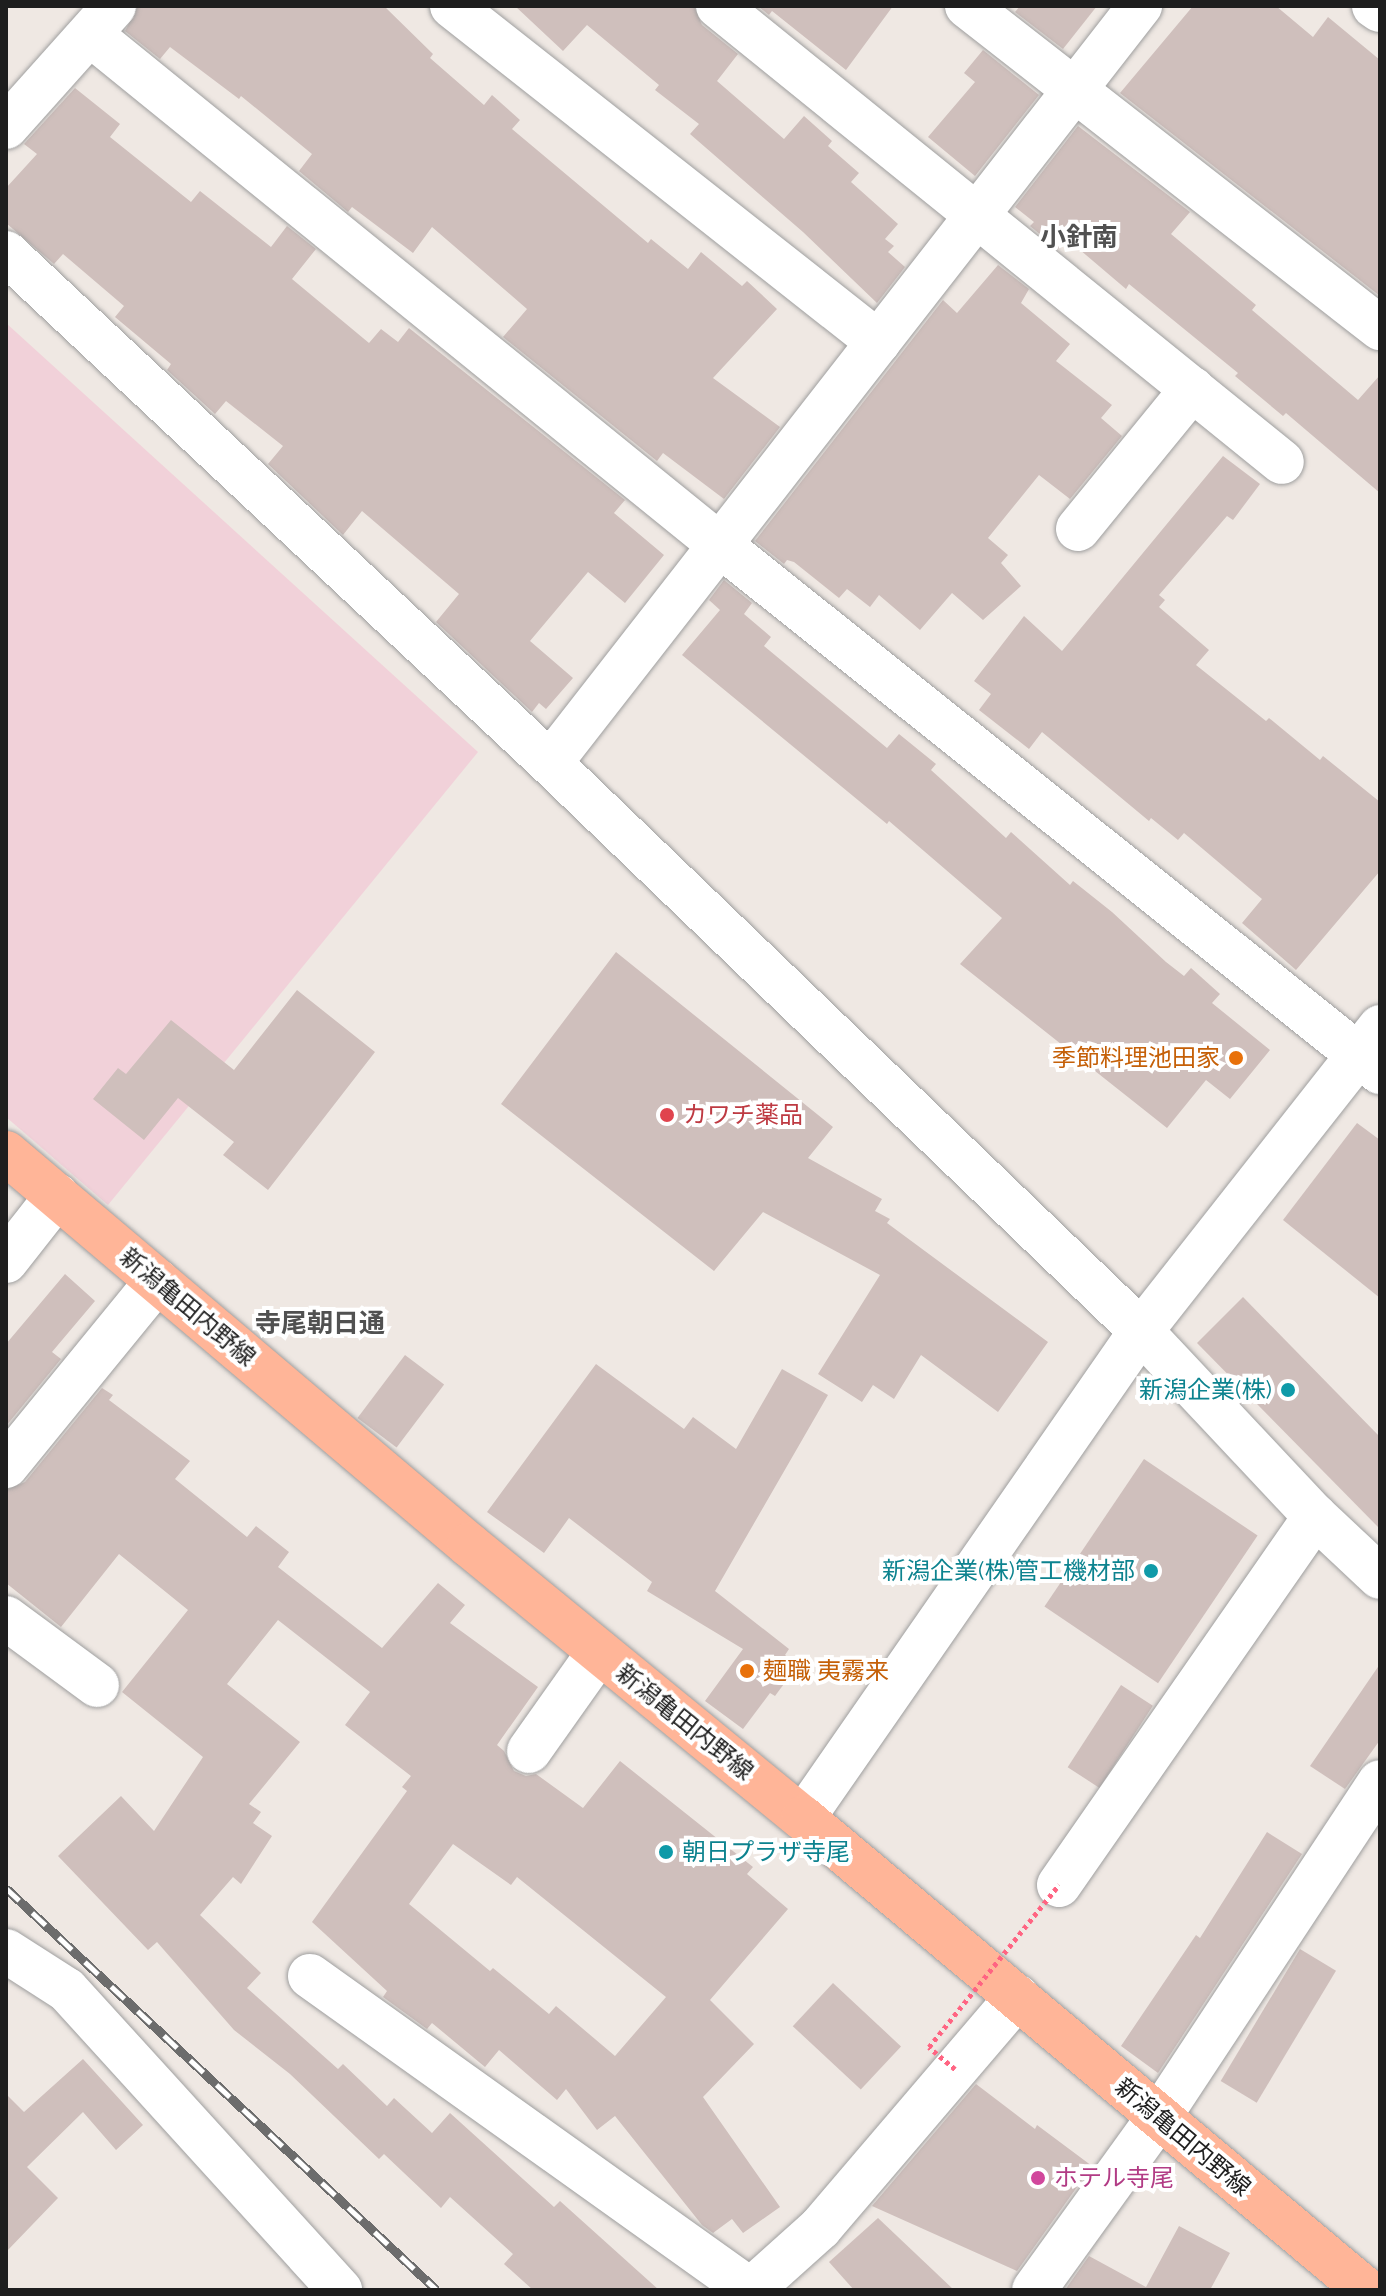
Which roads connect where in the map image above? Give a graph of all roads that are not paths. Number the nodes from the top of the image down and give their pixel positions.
1 (452, 6) edge
2 (718, 6) edge
3 (967, 6) edge
4 (1140, 6) edge
5 (1374, 6) edge
6 (1380, 10) edge
7 (103, 20) edge
8 (1072, 90) junction
9 (6, 127) edge
10 (978, 214) junction
11 (6, 253) edge
12 (1380, 328) edge
13 (878, 342) junction
14 (1192, 389) junction
15 (1282, 462) dead end
16 (1078, 529) dead end
17 (720, 545) junction
18 (550, 763) junction
19 (1373, 1051) edge
20 (6, 1153) edge
21 (57, 1196) junction
22 (6, 1261) edge
23 (157, 1281) junction
24 (1141, 1331) junction
25 (6, 1466) edge
26 (1315, 1516) junction
27 (1380, 1577) edge
28 (6, 1618) edge
29 (599, 1652) junction
30 (97, 1685) dead end
31 (529, 1751) dead end
32 (1380, 1782) edge
33 (803, 1818) junction
34 (1059, 1885) road end
35 (6, 1951) edge
36 (310, 1976) dead end
37 (1017, 1997) junction
38 (1159, 2117) junction
39 (340, 2290) edge
40 (750, 2290) edge
41 (1034, 2290) edge
42 (1366, 2290) edge

1 - 13 street
2 - 10 street
3 - 8 street
4 - 8 street
5 - 6 street
7 - 9 street
7 - 17 street
8 - 10 street
8 - 12 street
10 - 13 street
10 - 14 street
11 - 18 street
13 - 17 street
14 - 15 street
14 - 16 street
17 - 18 street
17 - 19 street
18 - 24 street
19 - 24 street
20 - 21 main road, 新潟亀田内野線
21 - 22 street
21 - 23 main road, 新潟亀田内野線
23 - 25 street
23 - 29 main road, 新潟亀田内野線
24 - 26 street
24 - 33 street
26 - 27 street
26 - 34 street
28 - 30 street
29 - 31 street
29 - 33 main road, 新潟亀田内野線
32 - 38 street
33 - 37 main road, 新潟亀田内野線
35 - 39 street
36 - 40 street
37 - 38 main road, 新潟亀田内野線
37 - 40 street
38 - 41 street
38 - 42 main road, 新潟亀田内野線

